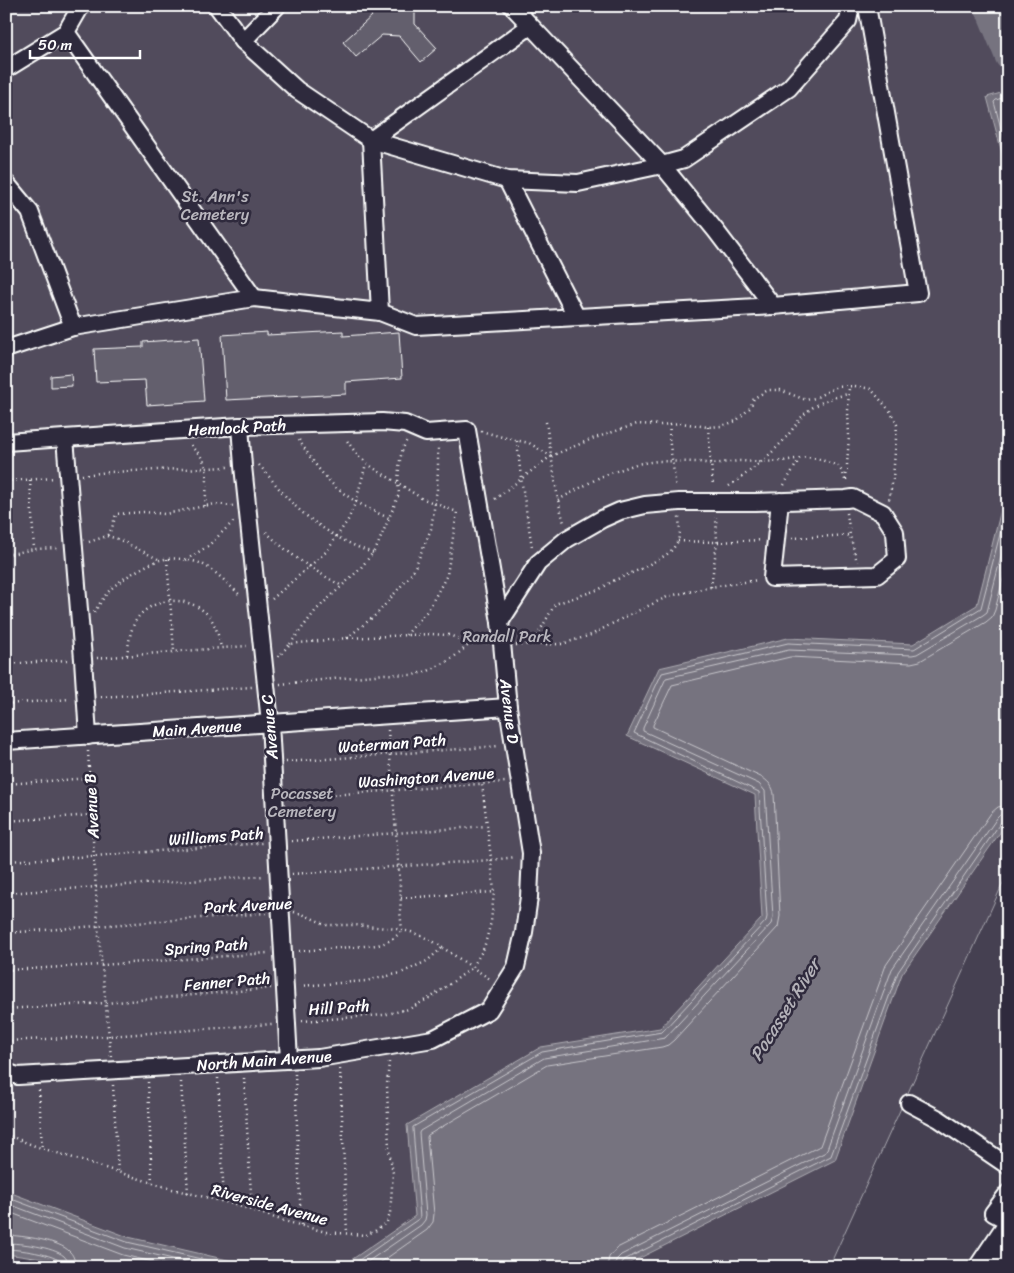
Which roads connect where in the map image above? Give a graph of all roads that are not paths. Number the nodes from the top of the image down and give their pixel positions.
1 (81, 6) edge
2 (217, 6) edge
3 (277, 6) edge
4 (512, 6) edge
5 (851, 6) edge
6 (867, 6) edge
7 (530, 26) junction
8 (66, 32) junction
9 (243, 41) junction
10 (6, 70) edge
11 (371, 140) junction
12 (662, 165) junction
13 (507, 180) junction
14 (6, 182) edge
15 (254, 298) junction
16 (773, 306) junction
17 (380, 312) junction
18 (576, 316) junction
19 (74, 328) junction
20 (6, 350) edge
21 (240, 426) junction
22 (467, 430) joint
23 (65, 438) junction
24 (6, 442) edge
25 (780, 501) junction
26 (500, 622) junction
27 (508, 707) junction
28 (270, 724) junction
29 (88, 736) junction
30 (6, 741) edge
31 (503, 988) joint
32 (292, 1059) junction
33 (6, 1072) edge
34 (909, 1103) dead end
35 (1008, 1166) edge
36 (1008, 1193) edge
37 (1003, 1246) edge
38 (977, 1267) edge
39 (996, 1267) edge

1 - 8 street
2 - 9 street
3 - 9 street
4 - 7 street
5 - 12 street
6 - 16 street
7 - 11 street
7 - 12 street
8 - 10 street
8 - 15 street
9 - 11 street
11 - 13 street
11 - 17 street
12 - 13 street
12 - 16 street
13 - 18 street
14 - 19 street
15 - 17 street
15 - 19 street
16 - 18 street
17 - 18 street
19 - 20 street
21 - 22 street, Hemlock Path
21 - 23 street, Hemlock Path
21 - 28 street, Avenue C
22 - 26 street, Avenue D
23 - 24 street, Hemlock Path
23 - 29 street
25 - 25 street
25 - 26 street
26 - 27 street, Avenue D
27 - 28 street, Main Avenue
27 - 31 street, Avenue D
28 - 29 street, Main Avenue
28 - 32 street, Avenue C
29 - 30 street, Main Avenue
31 - 32 street, North Main Avenue
32 - 33 street, North Main Avenue
34 - 35 street
36 - 37 street
37 - 38 street
37 - 39 main road

